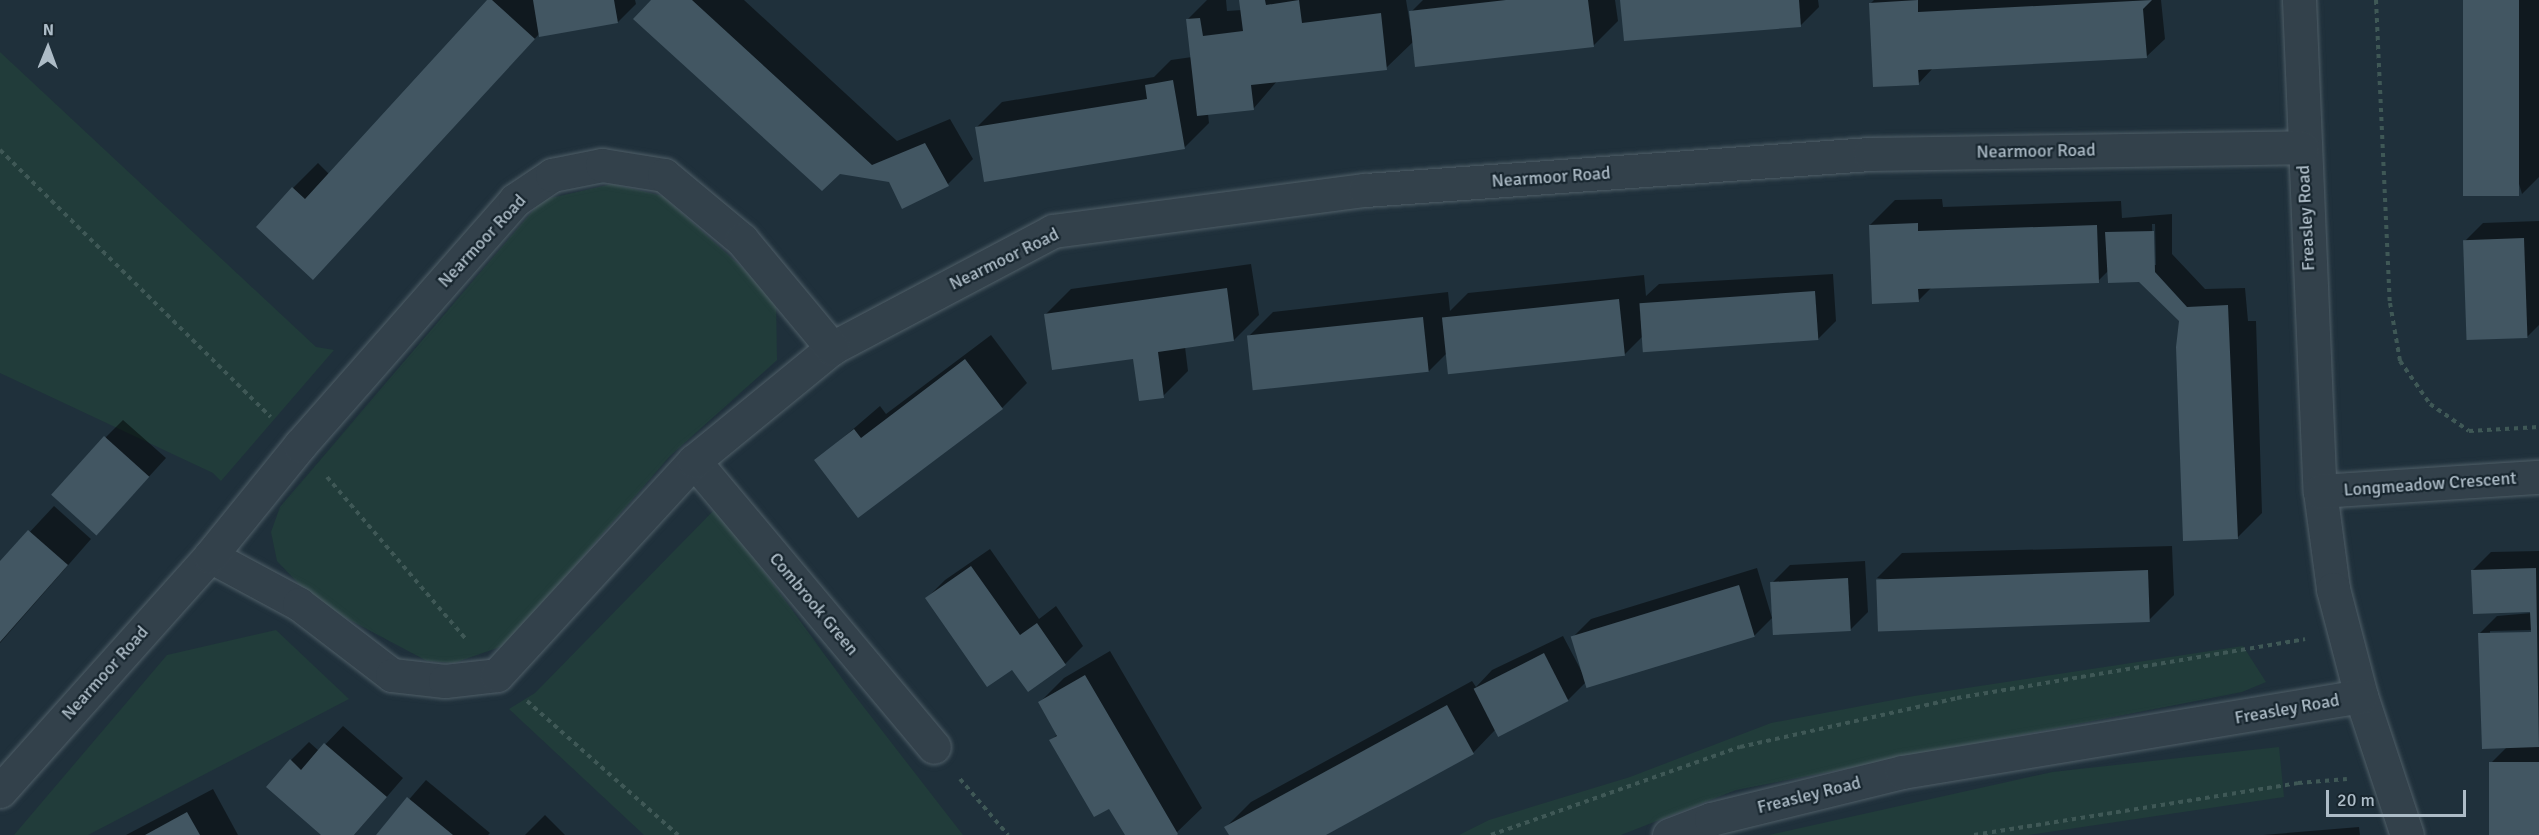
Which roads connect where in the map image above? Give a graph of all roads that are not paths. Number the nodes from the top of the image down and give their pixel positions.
1 (2299, 0) edge
2 (2302, 147) junction
3 (832, 348) junction
4 (694, 461) junction
5 (2539, 477) edge
6 (2320, 491) junction
7 (210, 556) junction
8 (2361, 696) junction
9 (934, 747) road end
10 (0, 791) edge
11 (1669, 835) edge
12 (2407, 835) edge

1 - 2 street, Freasley Road
2 - 3 street, Nearmoor Road
2 - 6 street, Freasley Road
3 - 4 street, Nearmoor Road
3 - 7 street, Nearmoor Road
4 - 7 street, Nearmoor Road
4 - 9 street, Combrook Green
5 - 6 street, Longmeadow Crescent
6 - 8 street, Freasley Road
7 - 10 street, Nearmoor Road
8 - 11 street, Freasley Road
8 - 12 street

